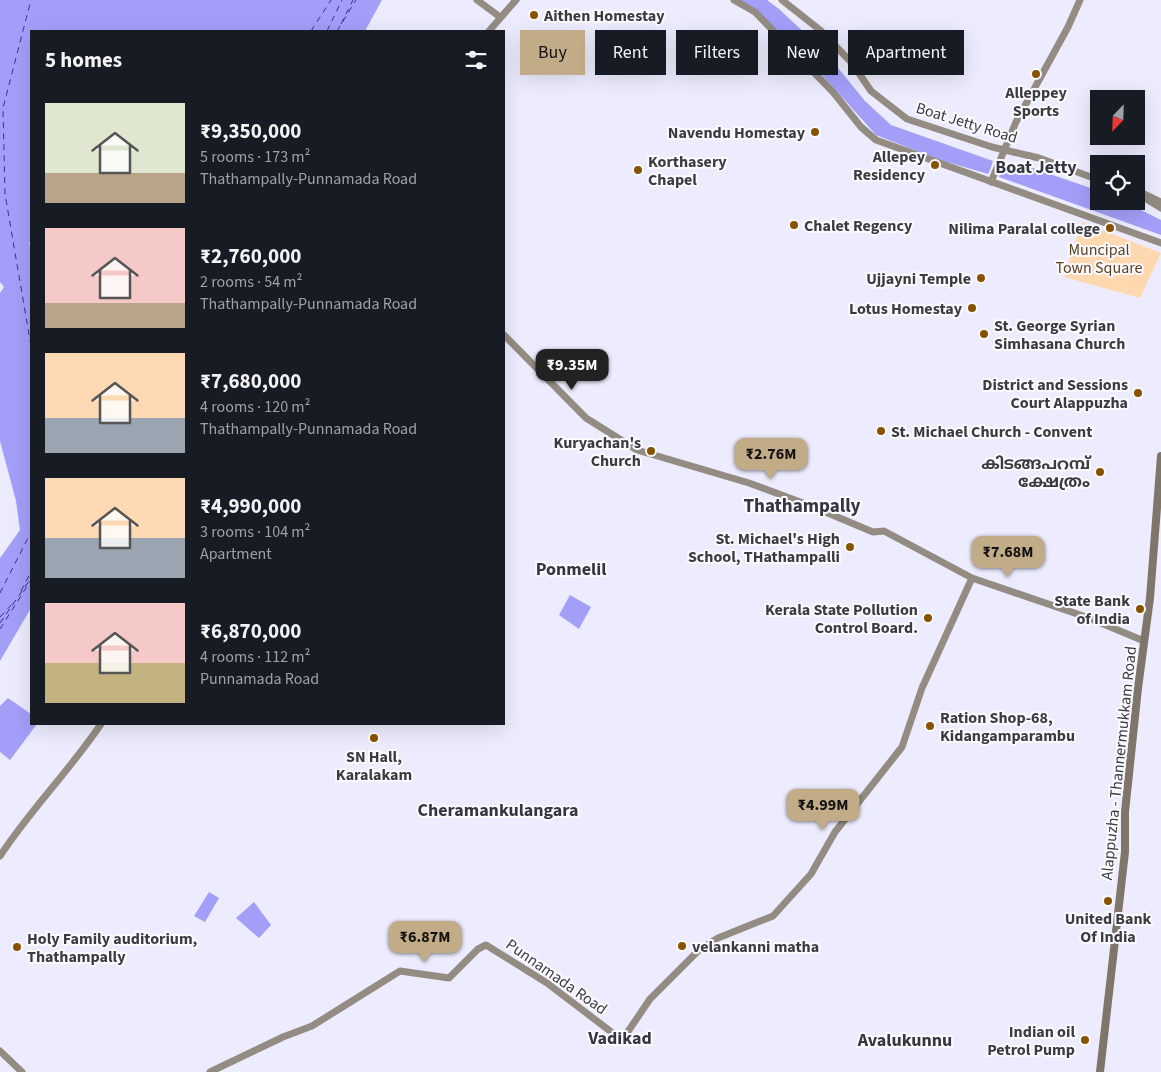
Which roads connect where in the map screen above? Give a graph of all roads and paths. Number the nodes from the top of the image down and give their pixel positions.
1 (477, 0) edge
2 (516, 0) edge
3 (734, 0) edge
4 (782, 0) edge
5 (1080, 0) edge
6 (500, 17) junction
7 (490, 30) edge
8 (1005, 148) junction
9 (1090, 177) edge
10 (991, 182) junction
11 (1145, 194) edge
12 (1145, 198) edge
13 (1161, 202) edge
14 (1161, 208) edge
15 (1161, 243) edge
16 (505, 337) edge
17 (1161, 456) edge
18 (972, 578) junction
19 (1144, 641) junction
20 (99, 725) edge
21 (0, 856) edge
22 (0, 1051) edge
23 (22, 1072) edge
24 (210, 1072) edge
25 (1100, 1072) edge

1 - 6 main road
2 - 6 main road
3 - 10 main road
4 - 8 main road, Boat Jetty Road
5 - 8 main road
6 - 7 main road
8 - 9 main road, Boat Jetty Road
8 - 10 main road
10 - 15 main road
11 - 13 main road
12 - 14 main road
16 - 18 main road
17 - 19 main road, Alappuzha - Thannermukkam Road
18 - 19 main road
18 - 24 main road, Punnamada Road
19 - 25 main road, Alappuzha - Thannermukkam Road
20 - 21 main road
22 - 23 main road

